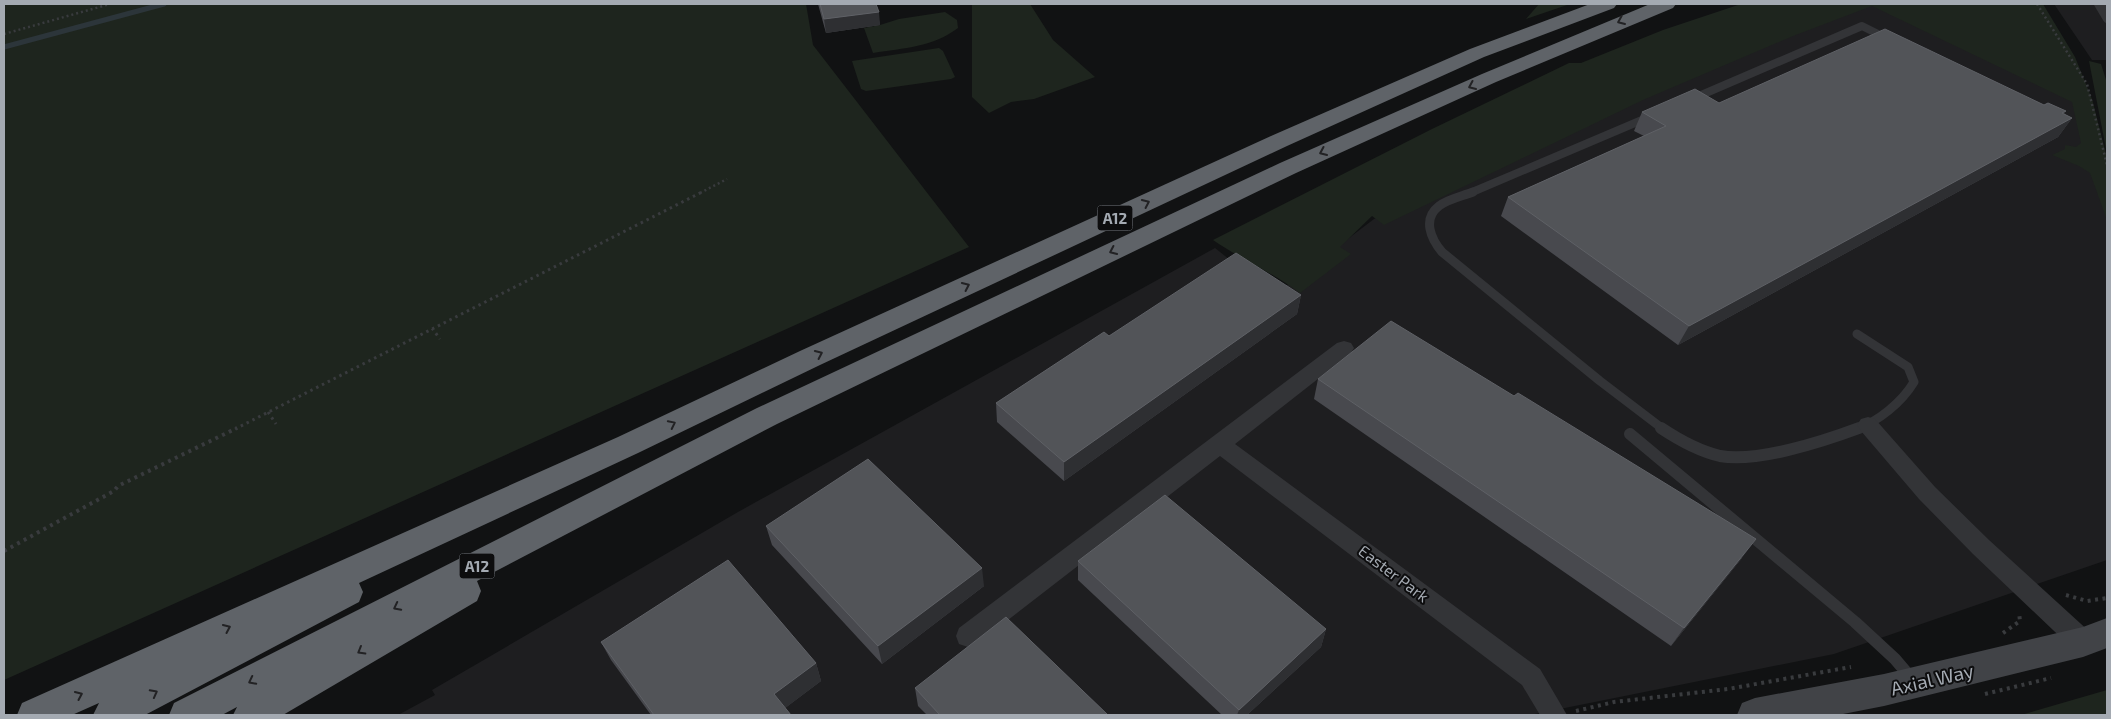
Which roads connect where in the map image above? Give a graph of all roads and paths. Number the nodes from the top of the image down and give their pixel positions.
1 (110, 4) edge
2 (1608, 4) edge
3 (1666, 4) edge
4 (2037, 4) edge
5 (2107, 5) edge
6 (2107, 19) edge
7 (4, 34) edge
8 (1897, 43) edge
9 (1682, 103) edge
10 (1655, 114) edge
11 (2107, 165) edge
12 (727, 179) dead end
13 (432, 328) junction
14 (1856, 334) dead end
15 (440, 339) dead end
16 (1344, 348) dead end
17 (268, 412) junction
18 (767, 416) junction
19 (276, 424) dead end
20 (1868, 425) junction
21 (1630, 434) dead end
22 (1220, 444) junction
23 (628, 445) junction
24 (4, 551) edge
25 (968, 636) dead end
26 (2095, 637) edge
27 (1905, 671) junction
28 (1561, 714) edge
29 (34, 715) edge
30 (111, 715) edge
31 (186, 715) edge
32 (251, 715) edge
33 (1755, 715) edge

1 - 7 path
23 -> 2 highway, A12
3 -> 18 highway, A12
4 - 11 path
5 - 6 lane
8 - 9 lane
10 - 20 lane
12 - 13 path
13 - 15 path
13 - 17 path
14 - 20 lane
16 - 22 street
17 - 19 path
17 - 24 path
18 -> 31 highway, A12
18 -> 32 highway, A12
20 - 26 street
21 - 27 lane
22 - 25 street
22 - 28 street, Easter Park
29 -> 23 highway, A12
30 -> 23 highway, A12
26 - 27 street, Axial Way
27 - 28 path
27 - 33 street, Axial Way

